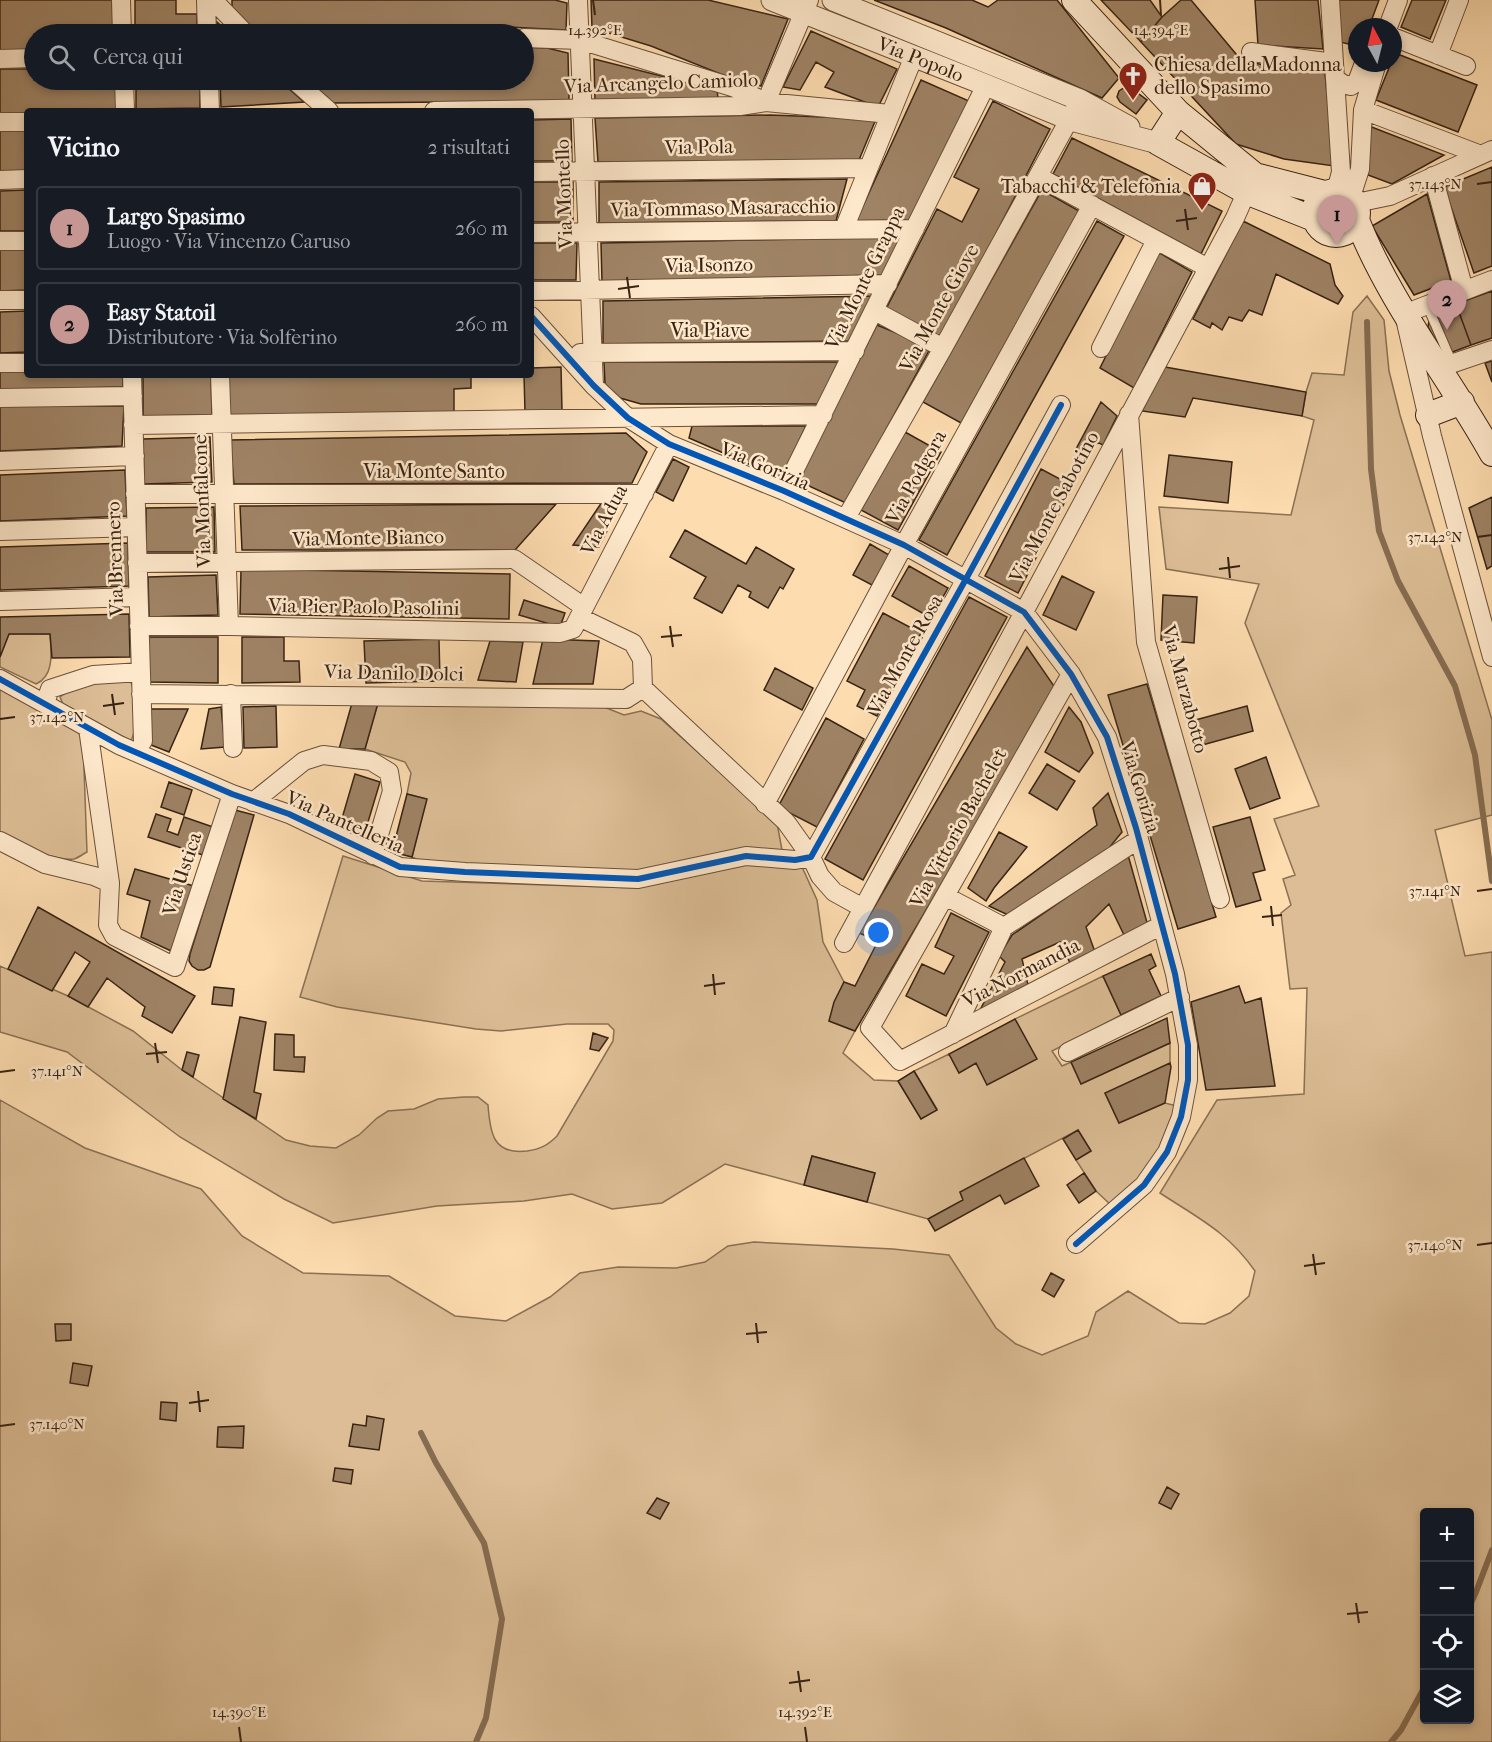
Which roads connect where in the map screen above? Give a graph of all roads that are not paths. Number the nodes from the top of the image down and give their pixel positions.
1 (122, 0) edge
2 (206, 0) edge
3 (213, 0) edge
4 (578, 0) edge
5 (772, 0) edge
6 (833, 0) edge
7 (1074, 0) edge
8 (1330, 0) edge
9 (1398, 0) edge
10 (1459, 0) edge
11 (806, 6) edge
12 (1391, 18) edge
13 (122, 24) edge
14 (207, 24) edge
15 (236, 24) edge
16 (534, 38) edge
17 (580, 40) junction
18 (1402, 41) edge
19 (1251, 52) dead end
20 (1437, 55) junction
21 (914, 56) junction
22 (24, 58) edge
23 (0, 59) edge
24 (1466, 66) dead end
25 (1335, 71) junction
26 (1361, 72) edge
27 (1374, 72) edge
28 (986, 85) junction
29 (124, 90) edge
30 (209, 90) edge
31 (305, 90) edge
32 (1080, 100) junction
33 (766, 102) junction
34 (125, 108) edge
35 (210, 108) edge
36 (326, 108) edge
37 (583, 108) junction
38 (534, 109) edge
39 (1363, 110) junction
40 (1178, 112) junction
41 (890, 114) junction
42 (1071, 120) junction
43 (0, 122) edge
44 (24, 122) edge
45 (1158, 143) junction
46 (1486, 152) edge
47 (868, 168) junction
48 (585, 171) junction
49 (534, 172) edge
50 (1433, 176) junction
51 (1039, 177) junction
52 (24, 179) edge
53 (0, 180) edge
54 (1251, 184) junction
55 (1349, 201) junction
56 (1092, 205) junction
57 (1322, 226) junction
58 (844, 229) junction
59 (915, 229) junction
60 (534, 233) edge
61 (588, 233) junction
62 (1156, 240) junction
63 (0, 241) edge
64 (24, 241) edge
65 (1208, 268) junction
66 (1492, 280) edge
67 (888, 284) junction
68 (590, 290) junction
69 (1464, 290) junction
70 (534, 291) edge
71 (0, 300) edge
72 (24, 300) edge
73 (1433, 303) junction
74 (875, 311) junction
75 (1404, 314) junction
76 (534, 319) edge
77 (943, 348) junction
78 (1101, 348) dead end
79 (855, 351) junction
80 (1485, 352) edge
81 (566, 353) junction
82 (592, 353) junction
83 (0, 363) edge
84 (24, 363) edge
85 (1446, 366) junction
86 (132, 378) edge
87 (220, 378) edge
88 (594, 386) junction
89 (133, 396) junction
90 (0, 398) edge
91 (1061, 405) dead end
92 (1129, 414) junction
93 (823, 415) junction
94 (1428, 415) junction
95 (1475, 416) edge
96 (628, 418) junction
97 (221, 423) junction
98 (134, 424) junction
99 (669, 444) junction
100 (1492, 454) edge
101 (135, 456) junction
102 (0, 461) edge
103 (784, 491) junction
104 (135, 494) junction
105 (224, 494) junction
106 (644, 494) junction
107 (846, 518) junction
108 (136, 527) junction
109 (0, 531) edge
110 (904, 545) junction
111 (226, 562) junction
112 (137, 563) junction
113 (966, 579) junction
114 (138, 597) junction
115 (0, 601) edge
116 (581, 612) junction
117 (1024, 612) junction
118 (229, 626) junction
119 (139, 627) junction
120 (1492, 657) edge
121 (141, 672) junction
122 (1071, 674) junction
123 (0, 679) edge
124 (643, 688) junction
125 (141, 694) junction
126 (231, 694) junction
127 (45, 703) junction
128 (88, 728) junction
129 (143, 741) dead end
130 (233, 748) dead end
131 (231, 795) junction
132 (253, 802) junction
133 (765, 804) junction
134 (1139, 839) junction
135 (0, 841) edge
136 (373, 855) junction
137 (811, 857) junction
138 (110, 883) junction
139 (945, 896) junction
140 (1220, 899) dead end
141 (863, 908) junction
142 (1162, 925) junction
143 (1004, 927) junction
144 (844, 943) dead end
145 (1180, 998) junction
146 (953, 1034) junction
147 (1068, 1052) dead end
148 (900, 1061) joint
149 (1076, 1244) dead end

1 - 13 street
2 - 14 street
3 - 15 street
4 - 17 street, Via Montello
5 - 11 street, Via Popolo
6 - 32 street, Via Popolo
7 - 40 main road
8 - 25 street
9 - 12 street
10 - 20 street
11 - 21 street, Via Popolo
11 - 33 street
16 - 17 street
17 - 33 street
17 - 37 street, Via Montello
18 - 20 street
19 - 25 street
20 - 24 street
21 - 28 street, Via Popolo
21 - 41 street
22 - 23 street
25 - 26 street
25 - 55 street
27 - 39 street
28 - 42 street, Via Popolo
28 - 59 street, Via Monte Grappa
29 - 34 street
30 - 35 street
31 - 36 street
32 - 42 street, Via Monte Giove
32 - 45 street, Via Popolo
33 - 37 street, Via Arcangelo Camiolo
33 - 41 street, Via Arcangelo Camiolo
37 - 38 street, Via Arcangelo Camiolo
37 - 48 street, Via Montello
39 - 46 street
39 - 55 street
40 - 45 main road
40 - 54 main road
41 - 47 street
42 - 45 street, Via Popolo
42 - 51 street, Via Monte Giove
43 - 44 street
45 - 54 main road
46 - 50 street
47 - 48 street, Via Pola
47 - 58 street
48 - 49 street, Via Pola
48 - 61 street, Via Montello
50 - 55 street
50 - 69 street
51 - 56 street
51 - 77 street, Via Monte Giove
52 - 53 street
54 - 55 main road
54 - 57 main road
54 - 65 street, Via Monte Sabotino
55 - 57 main road
55 - 57 main road
55 - 75 main road
56 - 62 street
56 - 110 street, Via Podgora
57 - 75 main road
58 - 59 street, Via Tommaso Masaracchio
58 - 61 street, Via Tommaso Masaracchio
59 - 67 street, Via Monte Grappa
60 - 61 street, Via Tommaso Masaracchio
61 - 68 street, Via Montello
62 - 65 street
62 - 78 street
63 - 64 street
65 - 92 street, Via Monte Sabotino
66 - 69 street
67 - 68 street, Via Isonzo
67 - 74 street, Via Monte Grappa
68 - 70 street, Via Isonzo
68 - 82 street, Via Montello
69 - 73 street
71 - 72 street
73 - 75 street
73 - 85 lane
74 - 77 street
74 - 79 street, Via Monte Grappa
75 - 85 main road
75 - 94 street
76 - 81 street, Via Gorizia
77 - 107 street, Via Monte Giove
79 - 82 street, Via Piave
79 - 93 street, Via Monte Grappa
80 - 85 street
81 - 82 street, Via Piave
81 - 88 street, Via Gorizia
82 - 88 street, Via Montello
83 - 84 street
85 - 95 main road
86 - 89 street, Via Brennero
87 - 97 street, Via Monfalcone
88 - 96 street, Via Gorizia
89 - 90 street
89 - 98 street, Via Brennero
91 - 113 street, Via Monte Rosa
92 - 117 street, Via Monte Sabotino
92 - 140 street, Via Marzabotto
93 - 96 street
93 - 103 street, Via Monte Grappa
94 - 95 main road
94 - 120 street
95 - 100 main road
96 - 97 street
96 - 99 street, Via Gorizia
97 - 98 street
97 - 105 street, Via Monfalcone
98 - 101 street, Via Brennero
99 - 103 street, Via Gorizia
99 - 106 street, Via Adua
101 - 102 street
101 - 104 street, Via Brennero
103 - 107 street, Via Gorizia
104 - 105 street, Via Monte Santo
104 - 108 street, Via Brennero
105 - 106 street, Via Monte Santo
105 - 111 street, Via Monfalcone
106 - 116 street, Via Adua
107 - 110 street, Via Gorizia
108 - 109 street
108 - 112 street, Via Brennero
110 - 113 street, Via Gorizia
110 - 133 street, Via Podgora
111 - 112 street, Via Monte Bianco
111 - 116 street, Via Monte Bianco
111 - 118 street, Via Monfalcone
112 - 114 street, Via Brennero
113 - 117 street, Via Gorizia
113 - 137 street, Via Monte Rosa
114 - 115 street
114 - 119 street, Via Brennero
116 - 118 street, Via Pier Paolo Pasolini
116 - 124 street, Via Monte Bianco
117 - 122 street, Via Gorizia
117 - 141 street, Via Monte Sabotino
118 - 119 street, Via Pier Paolo Pasolini
119 - 121 street, Via Brennero
121 - 125 street, Via Brennero
121 - 127 street
122 - 134 street, Via Gorizia
122 - 139 street, Via Vittorio Bachelet
123 - 127 street, Via Pantelleria
124 - 126 street, Via Danilo Dolci
124 - 133 street
125 - 126 street, Via Danilo Dolci
125 - 129 street, Via Brennero
126 - 130 street
127 - 128 street, Via Pantelleria
128 - 131 street, Via Pantelleria
128 - 138 street
131 - 132 street, Via Pantelleria
131 - 138 street, Via Ustica
132 - 136 street, Via Pantelleria
132 - 136 street
133 - 137 street
134 - 142 street, Via Gorizia
134 - 143 street
135 - 138 street
136 - 137 street, Via Pantelleria
137 - 141 street
139 - 143 street
139 - 148 street, Via Vittorio Bachelet
141 - 144 street, Via Monte Sabotino
142 - 145 street, Via Gorizia
142 - 146 street, Via Normandia
143 - 146 street
145 - 147 street
145 - 149 street, Via Gorizia
146 - 148 street, Via Normandia

